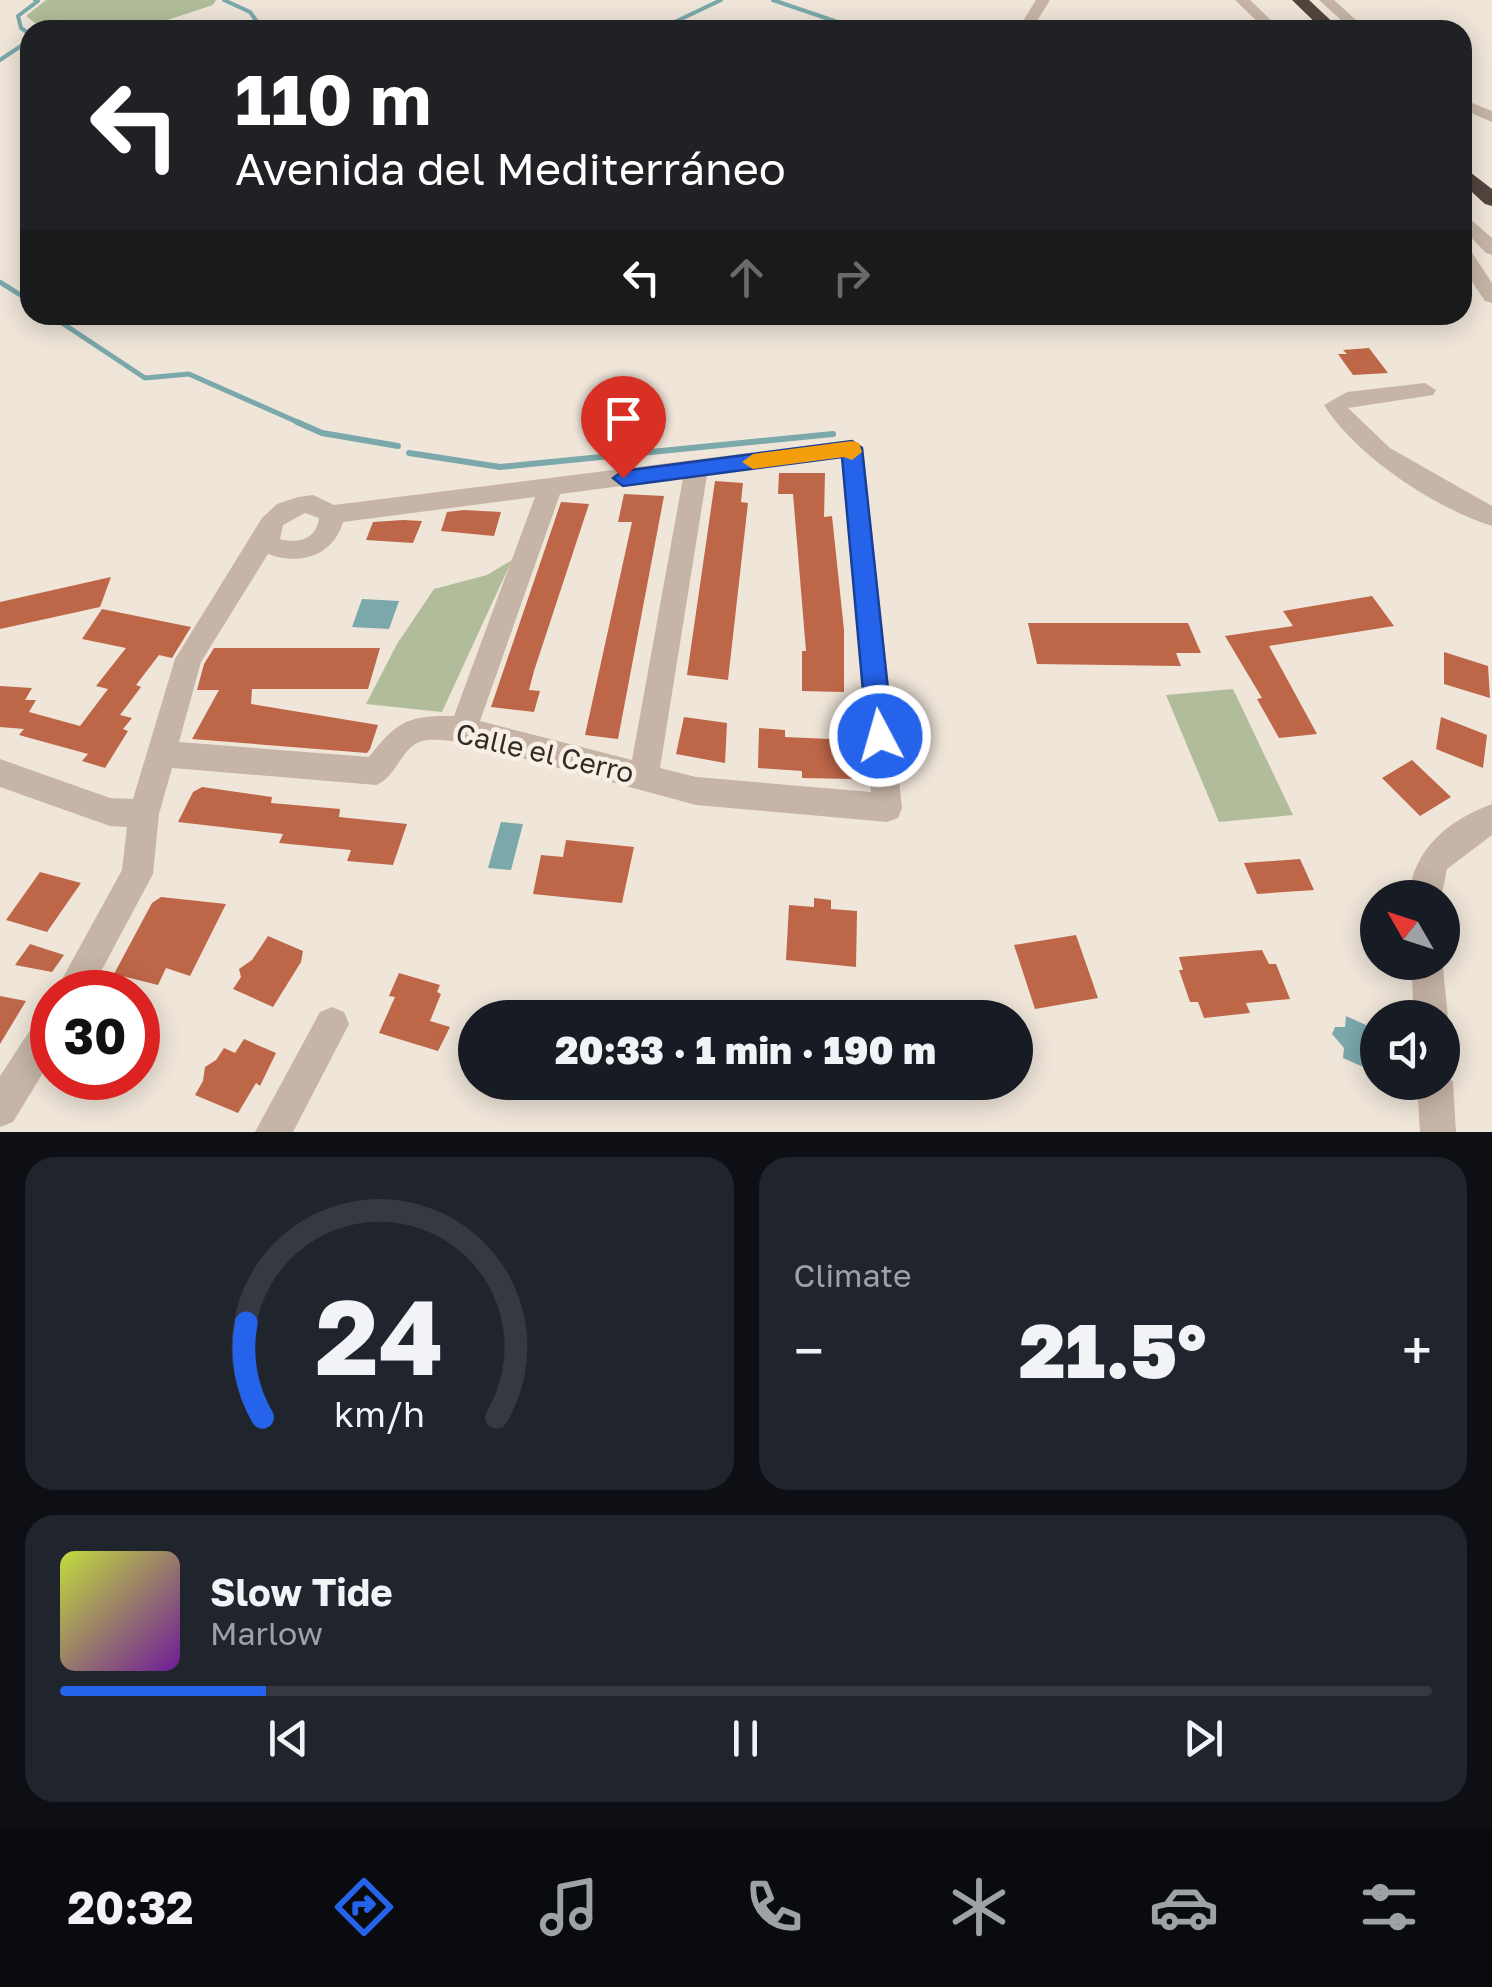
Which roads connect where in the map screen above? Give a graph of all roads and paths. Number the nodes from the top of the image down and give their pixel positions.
1 (1242, 0) edge
2 (1278, 0) edge
3 (1300, 0) edge
4 (1326, 0) edge
5 (1263, 20) edge
6 (1299, 20) edge
7 (1322, 20) edge
8 (1349, 20) edge
9 (1472, 157) edge
10 (1492, 174) edge
11 (1472, 181) edge
12 (1492, 200) edge
13 (1472, 228) edge
14 (1492, 248) edge
15 (1472, 267) edge
16 (1492, 297) edge
17 (1425, 390) dead end
18 (696, 469) junction
19 (550, 488) junction
20 (331, 514) junction
21 (1492, 519) edge
22 (1492, 533) edge
23 (266, 537) junction
24 (463, 730) junction
25 (160, 754) junction
26 (0, 773) edge
27 (644, 777) junction
28 (144, 814) junction
29 (1492, 818) edge
30 (1426, 880) edge
31 (84, 970) edge
32 (332, 1024) dead end
33 (30, 1062) edge
34 (1436, 1100) edge
35 (0, 1110) edge
36 (274, 1132) edge
37 (1438, 1132) edge

1 - 5 street
2 - 6 highway
3 - 7 highway
4 - 8 street
9 - 10 highway
11 - 12 highway
13 - 14 street
15 - 16 street
17 - 21 street
18 - 19 street
18 - 27 street
18 - 27 street, Calle el Cerro
19 - 20 street
19 - 24 street
20 - 23 street
20 - 23 street
21 - 22 street
23 - 25 street
24 - 25 street, Calle el Cerro
24 - 27 street, Calle el Cerro
25 - 28 street
26 - 28 street
28 - 31 street
29 - 30 street
32 - 36 street
33 - 35 street
34 - 37 street

